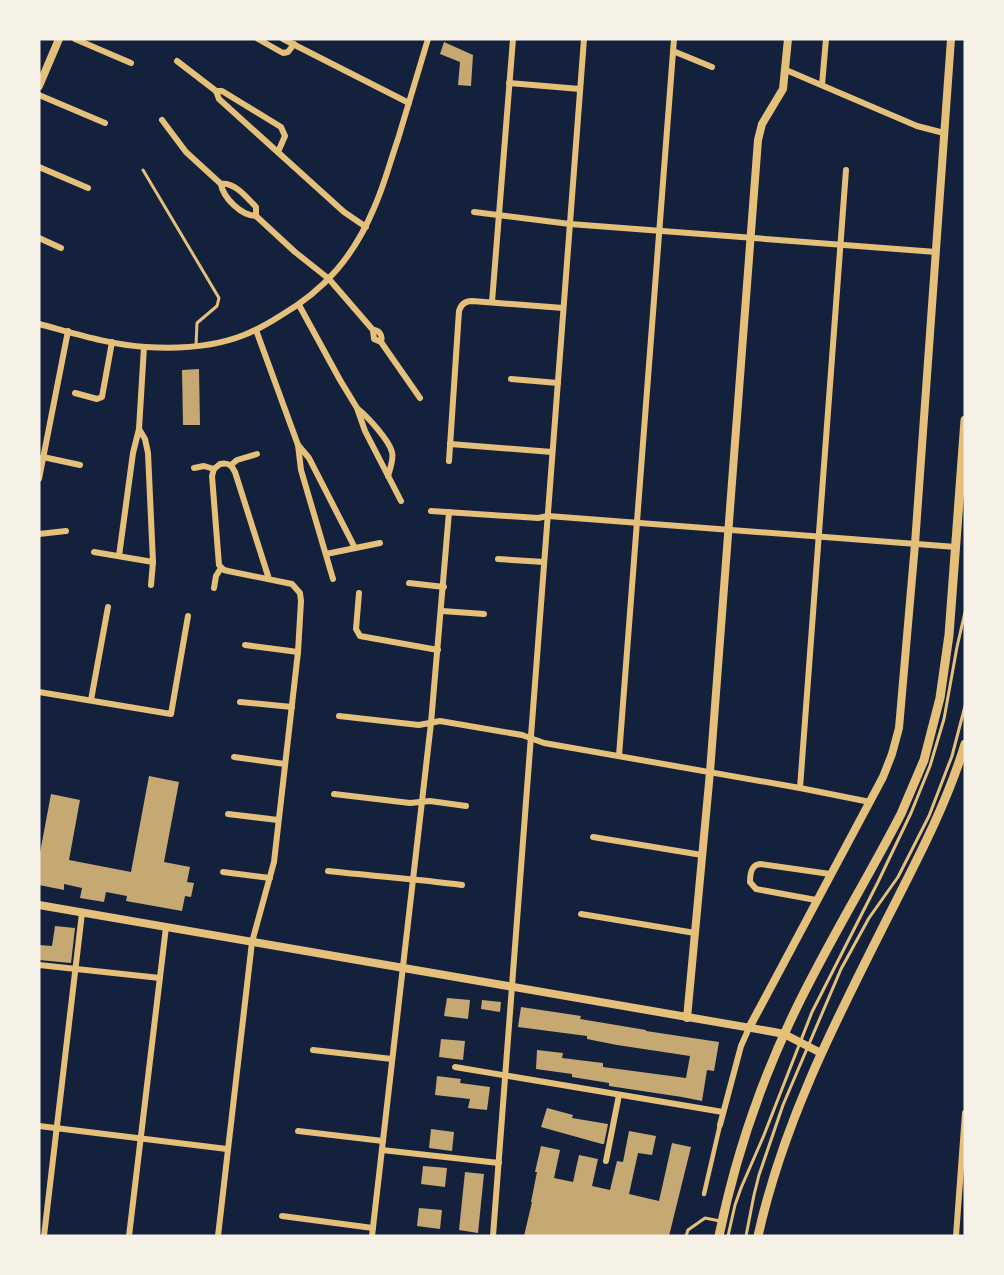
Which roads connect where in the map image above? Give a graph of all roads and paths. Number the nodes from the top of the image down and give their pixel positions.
1 (59, 39) edge
2 (75, 39) edge
3 (258, 39) edge
4 (283, 39) edge
5 (428, 39) edge
6 (513, 39) edge
7 (584, 39) edge
8 (674, 39) edge
9 (788, 39) edge
10 (826, 39) edge
11 (951, 39) edge
12 (294, 44) junction
13 (673, 51) junction
14 (177, 61) dead end
15 (131, 63) dead end
16 (712, 67) dead end
17 (786, 70) junction
18 (509, 83) junction
19 (822, 85) junction
20 (39, 86) edge
21 (580, 88) junction
22 (216, 92) junction
23 (39, 95) edge
24 (409, 103) junction
25 (162, 120) dead end
26 (105, 123) dead end
27 (944, 133) junction
28 (278, 152) junction
29 (39, 166) edge
30 (143, 170) dead end
31 (846, 171) dead end
32 (221, 184) junction
33 (88, 188) dead end
34 (474, 212) dead end
35 (499, 215) junction
36 (256, 216) junction
37 (570, 224) junction
38 (366, 226) junction
39 (659, 231) junction
40 (39, 238) edge
41 (751, 238) junction
42 (840, 245) junction
43 (61, 248) dead end
44 (936, 252) junction
45 (329, 279) junction
46 (492, 302) junction
47 (299, 305) junction
48 (563, 308) junction
49 (39, 324) edge
50 (256, 330) junction
51 (68, 332) junction
52 (112, 342) junction
53 (196, 346) junction
54 (144, 347) junction
55 (511, 379) dead end
56 (558, 383) junction
57 (75, 393) dead end
58 (420, 398) dead end
59 (357, 408) junction
60 (965, 420) edge
61 (139, 429) junction
62 (450, 444) junction
63 (298, 445) junction
64 (552, 452) junction
65 (257, 454) dead end
66 (43, 458) junction
67 (449, 461) dead end
68 (80, 465) dead end
69 (231, 465) junction
70 (194, 468) dead end
71 (214, 468) junction
72 (388, 477) junction
73 (39, 480) edge
74 (401, 501) dead end
75 (431, 511) dead end
76 (449, 512) junction
77 (548, 516) junction
78 (637, 522) junction
79 (728, 530) junction
80 (66, 531) dead end
81 (39, 534) edge
82 (819, 536) junction
83 (381, 543) dead end
84 (915, 544) junction
85 (956, 547) junction
86 (355, 548) junction
87 (94, 552) dead end
88 (326, 554) junction
89 (119, 556) junction
90 (498, 558) dead end
91 (153, 562) junction
92 (544, 562) junction
93 (221, 568) junction
94 (269, 579) junction
95 (333, 579) dead end
96 (409, 583) dead end
97 (151, 585) dead end
98 (444, 587) junction
99 (214, 588) dead end
100 (359, 593) dead end
101 (108, 607) dead end
102 (442, 611) junction
103 (965, 612) edge
104 (484, 614) dead end
105 (188, 616) dead end
106 (245, 645) dead end
107 (438, 650) junction
108 (298, 652) junction
109 (39, 692) edge
110 (91, 700) junction
111 (240, 702) dead end
112 (965, 706) edge
113 (291, 707) junction
114 (339, 716) dead end
115 (431, 723) junction
116 (531, 738) junction
117 (965, 744) edge
118 (619, 756) junction
119 (234, 757) dead end
120 (285, 764) junction
121 (710, 772) junction
122 (800, 788) junction
123 (334, 794) dead end
124 (422, 802) junction
125 (870, 802) junction
126 (466, 806) dead end
127 (228, 814) dead end
128 (278, 820) junction
129 (593, 837) dead end
130 (702, 855) junction
131 (328, 871) dead end
132 (223, 872) dead end
133 (830, 874) junction
134 (270, 878) junction
135 (413, 879) junction
136 (462, 885) dead end
137 (816, 900) junction
138 (39, 905) edge
139 (82, 913) junction
140 (581, 914) dead end
141 (166, 927) junction
142 (695, 933) junction
143 (252, 942) junction
144 (39, 965) edge
145 (402, 968) junction
146 (75, 969) junction
147 (160, 978) junction
148 (512, 987) junction
149 (687, 1018) junction
150 (749, 1028) junction
151 (784, 1034) junction
152 (800, 1042) junction
153 (809, 1047) junction
154 (313, 1050) dead end
155 (821, 1053) junction
156 (392, 1059) junction
157 (455, 1067) dead end
158 (506, 1075) junction
159 (619, 1095) junction
160 (723, 1112) junction
161 (965, 1113) edge
162 (720, 1125) joint
163 (39, 1126) edge
164 (57, 1128) junction
165 (298, 1131) dead end
166 (141, 1139) junction
167 (383, 1141) junction
168 (227, 1149) junction
169 (382, 1150) junction
170 (606, 1161) dead end
171 (499, 1163) junction
172 (704, 1194) dead end
173 (282, 1216) dead end
174 (722, 1222) junction
175 (373, 1228) junction
176 (44, 1236) edge
177 (129, 1236) edge
178 (218, 1236) edge
179 (372, 1236) edge
180 (494, 1236) edge
181 (686, 1236) edge
182 (719, 1236) edge
183 (728, 1236) edge
184 (746, 1236) edge
185 (758, 1236) edge
186 (956, 1236) edge

1 - 20 street
2 - 15 street
3 - 12 street
4 - 12 street
5 - 24 street
6 - 18 street
7 - 21 street
8 - 13 street
9 - 17 street
10 - 19 street
11 - 27 street
12 - 24 street
13 - 16 street
13 - 39 street
14 - 22 street
17 - 19 street
17 - 41 street
18 - 21 street
18 - 35 street
19 - 27 street
21 - 37 street
22 - 28 street
22 - 28 street
23 - 26 street
24 - 38 street
25 - 32 street
27 - 44 street
28 - 38 street
29 - 33 street
30 - 53 lane
31 - 42 street
32 - 36 street
32 - 36 street
34 - 35 street
35 - 37 street
35 - 46 street
36 - 45 street
37 - 39 street
37 - 48 street
38 - 45 street
39 - 41 street
39 - 78 street
40 - 43 street
41 - 42 street
41 - 79 street
42 - 44 street
42 - 82 street
44 - 84 street
45 - 47 street
45 - 58 street
46 - 48 street
46 - 62 street
47 - 50 street
47 - 59 street
48 - 56 street
49 - 51 street
50 - 53 street
50 - 63 street
51 - 52 street
51 - 66 street
52 - 54 street
52 - 57 street
53 - 54 street
54 - 61 street
55 - 56 street
56 - 64 street
59 - 72 street
59 - 72 street
60 - 85 main road
61 - 89 street
61 - 91 street
62 - 64 street
62 - 67 street
63 - 86 street
63 - 88 street
64 - 77 street
65 - 69 street
66 - 68 street
66 - 73 street
69 - 71 street
69 - 94 street
70 - 71 street
71 - 93 street
72 - 74 street
75 - 76 street
76 - 77 street
76 - 98 street
77 - 78 street
77 - 92 street
78 - 79 street
78 - 118 street
79 - 82 street
79 - 121 street
80 - 81 street
82 - 84 street
82 - 122 street
83 - 86 street
84 - 85 street
84 - 125 street
85 - 151 main road
86 - 88 street
87 - 89 street
88 - 95 street
89 - 91 street
90 - 92 street
91 - 97 street
92 - 116 street
93 - 94 street
93 - 99 street
94 - 108 street
96 - 98 street
98 - 102 street
100 - 107 street
101 - 110 street
102 - 104 street
102 - 107 street
103 - 152 lane
105 - 110 street
106 - 108 street
107 - 115 street
108 - 113 street
109 - 110 street
111 - 113 street
112 - 153 lane
113 - 120 street
114 - 115 street
115 - 116 street
115 - 124 street
116 - 118 street
116 - 148 street
117 - 155 main road
118 - 121 street
119 - 120 street
120 - 128 street
121 - 122 street
121 - 130 street
122 - 125 street
123 - 124 street
124 - 126 street
124 - 135 street
125 - 133 street
127 - 128 street
128 - 134 street
129 - 130 street
130 - 142 street
131 - 135 street
132 - 134 street
133 - 137 street
133 - 137 street
134 - 143 street
135 - 136 street
135 - 145 street
137 - 150 street
138 - 139 street
139 - 141 street
139 - 146 street
140 - 142 street
141 - 143 street
141 - 147 street
142 - 149 street
143 - 145 street
143 - 168 street
144 - 146 street
145 - 148 street
145 - 156 street
146 - 147 street
146 - 164 street
147 - 166 street
148 - 149 street
148 - 158 street
149 - 150 street
150 - 151 street
150 - 160 street
151 - 152 street
151 - 174 main road
152 - 153 street
152 - 183 lane
153 - 155 street
153 - 184 lane
154 - 156 street
155 - 185 main road
156 - 167 street
157 - 158 street
158 - 159 street
158 - 171 street
159 - 160 street
159 - 170 street
160 - 162 street
161 - 186 street
162 - 172 street
163 - 164 street
164 - 166 street
164 - 176 street
165 - 167 street
166 - 168 street
166 - 177 street
167 - 169 street
168 - 178 street
169 - 171 street
169 - 175 street
171 - 180 street
173 - 175 street
174 - 181 lane
174 - 182 main road
175 - 179 street

